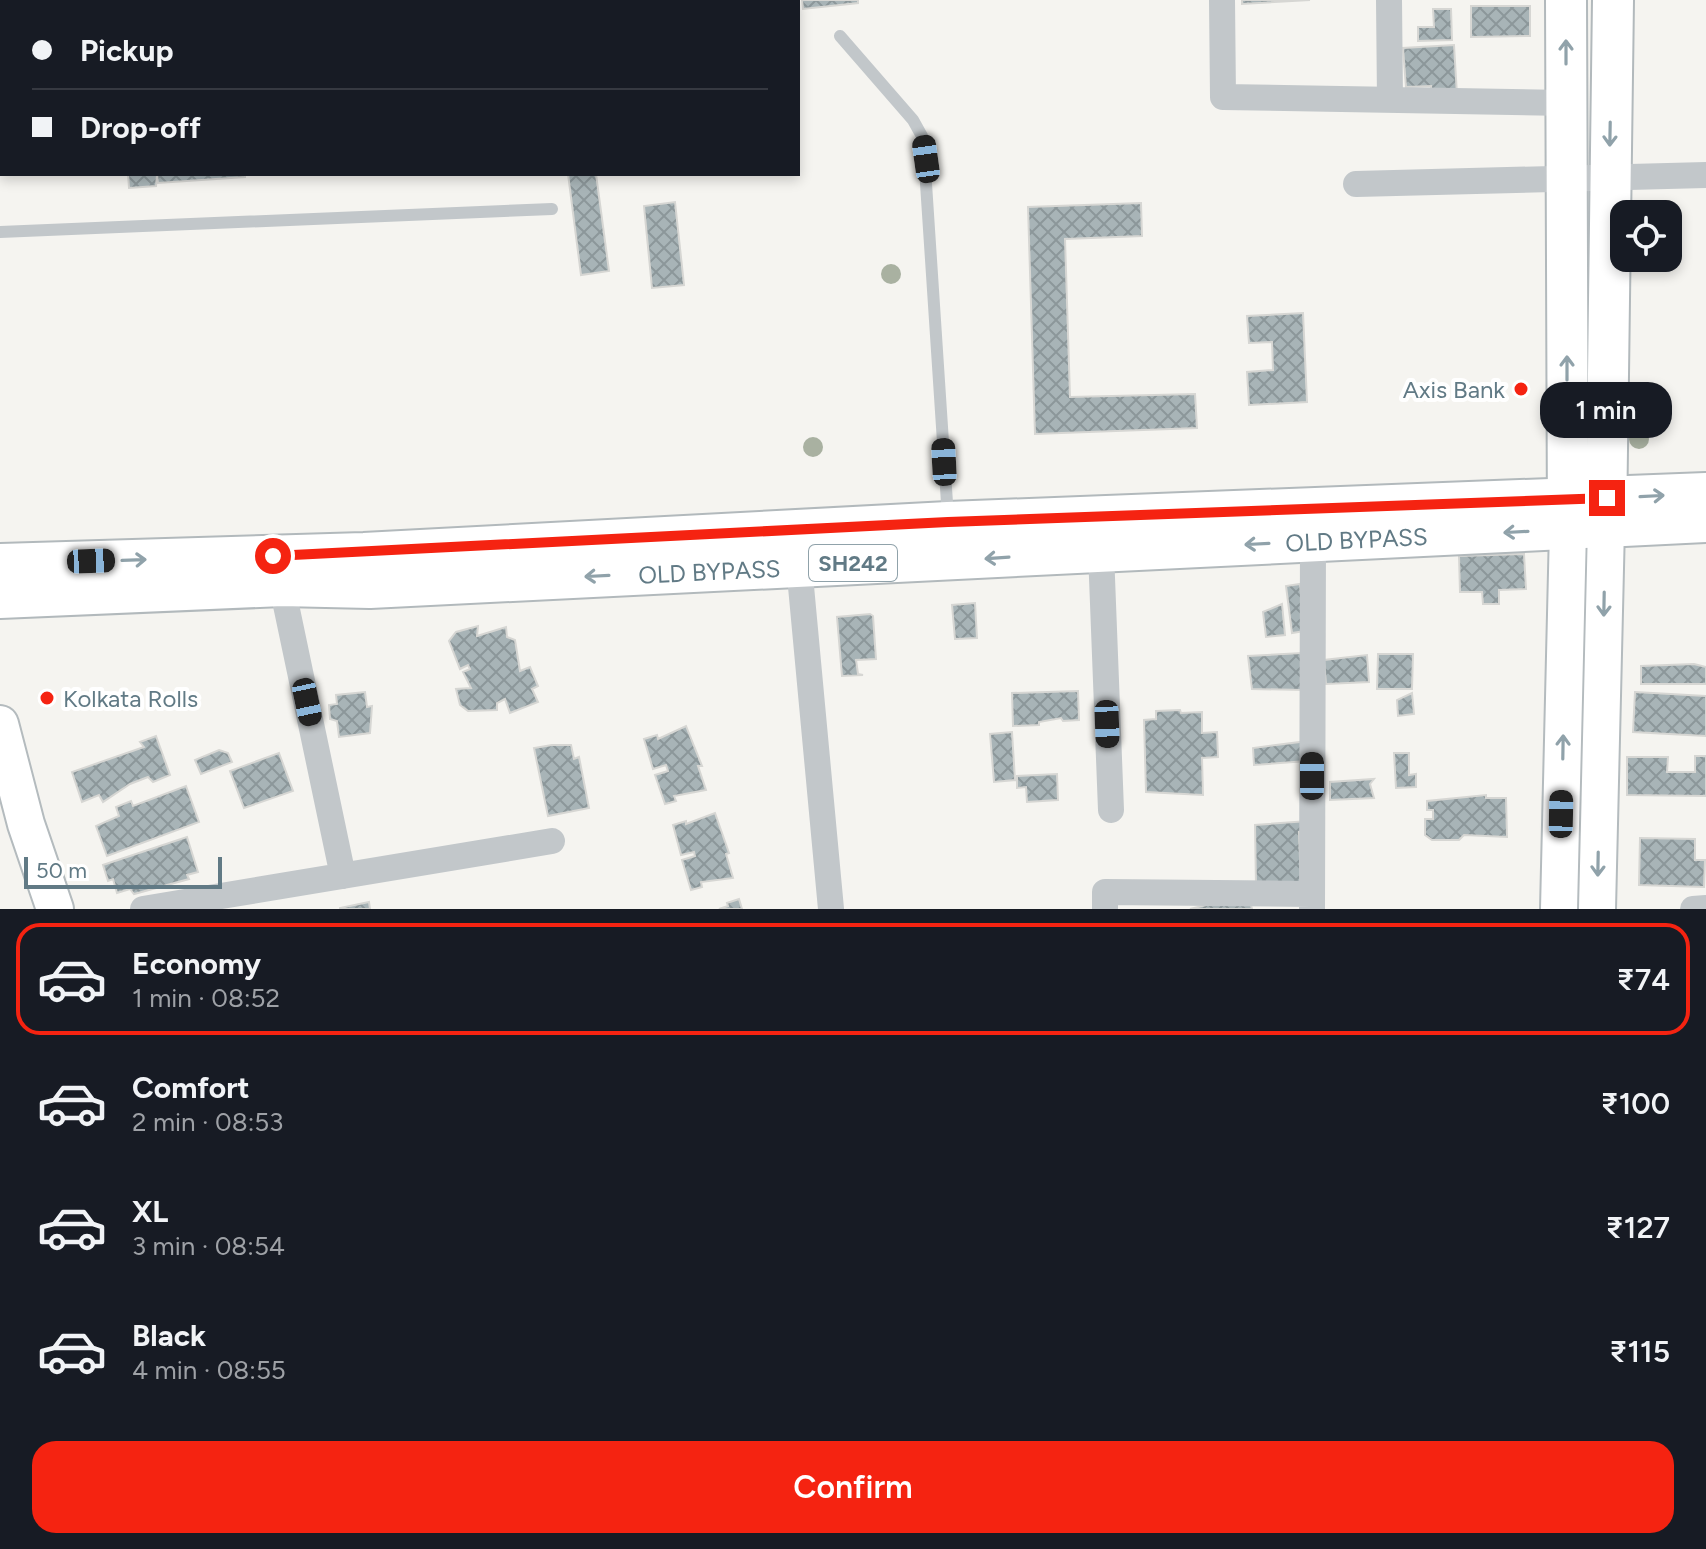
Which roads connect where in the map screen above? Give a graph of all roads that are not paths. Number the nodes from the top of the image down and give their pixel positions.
1 (1222, 0) edge
2 (1389, 0) edge
3 (1566, 0) edge
4 (1613, 0) edge
5 (840, 36) dead end
6 (1390, 100) junction
7 (1566, 103) junction
8 (1706, 175) edge
9 (1567, 177) junction
10 (1608, 177) junction
11 (1356, 184) dead end
12 (552, 209) dead end
13 (0, 232) edge
14 (1706, 493) edge
15 (1587, 513) junction
16 (1706, 522) edge
17 (1313, 541) junction
18 (950, 542) junction
19 (1101, 552) junction
20 (0, 564) edge
21 (799, 565) junction
22 (367, 571) junction
23 (282, 586) junction
24 (0, 598) edge
25 (0, 724) edge
26 (1111, 810) dead end
27 (552, 841) dead end
28 (343, 876) junction
29 (1312, 901) edge
30 (1706, 908) edge
31 (55, 909) edge
32 (143, 909) edge
33 (831, 909) edge
34 (1105, 909) edge
35 (1559, 909) edge
36 (1597, 909) edge
37 (1693, 909) edge

1 - 6 street
2 - 6 street
7 -> 3 main road
4 -> 10 main road
5 - 18 lane
6 - 7 street
7 - 9 main road
8 - 10 street
9 - 10 street
9 - 11 street
15 -> 9 main road
10 - 15 main road
12 - 13 lane
15 -> 14 main road
15 - 16 main road, OLD BYPASS / SH242
15 -> 17 main road, OLD BYPASS / SH242
15 - 18 main road
35 -> 15 street
15 -> 36 street
17 -> 19 main road, OLD BYPASS / SH242
17 - 29 street
19 -> 18 main road, OLD BYPASS / SH242
18 - 21 main road, OLD BYPASS / SH242
18 - 22 main road
19 - 26 street
20 -> 22 main road
21 -> 22 main road, OLD BYPASS / SH242
21 - 33 street
22 - 23 main road, OLD BYPASS / SH242
23 - 24 main road, OLD BYPASS / SH242
23 - 28 street
25 - 31 street
27 - 28 street
28 - 32 street
29 - 34 street
30 - 37 street

